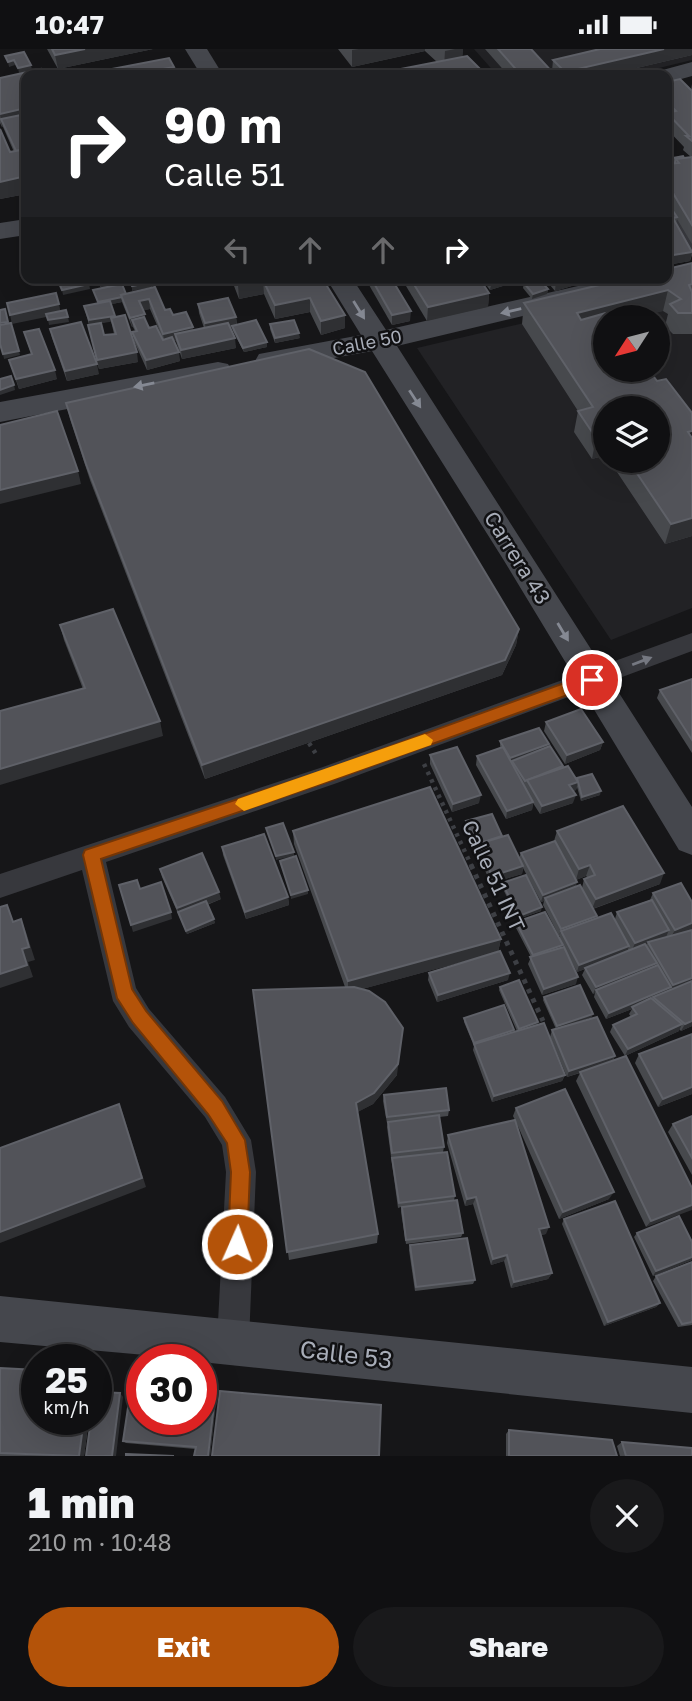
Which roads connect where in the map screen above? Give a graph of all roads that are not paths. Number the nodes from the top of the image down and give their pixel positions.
1 (196, 49) edge
2 (692, 69) edge
3 (209, 70) edge
4 (672, 75) edge
5 (672, 216) edge
6 (21, 228) edge
7 (0, 231) edge
8 (692, 250) edge
9 (692, 268) edge
10 (672, 273) edge
11 (343, 284) edge
12 (623, 284) edge
13 (379, 341) junction
14 (0, 412) edge
15 (692, 642) edge
16 (592, 680) junction
17 (692, 839) edge
18 (91, 855) junction
19 (0, 886) edge
20 (0, 1319) edge
21 (233, 1341) junction
22 (692, 1390) edge

1 - 3 street
2 - 4 street
5 - 8 lane
6 - 7 street
9 - 10 street
11 -> 13 street, Carrera 43
12 -> 13 street, Calle 50
13 -> 14 street, Calle 50
13 -> 16 street, Carrera 43
16 -> 15 street
16 - 17 street, Carrera 43
16 - 18 street
18 - 19 street
18 - 21 street
20 - 21 street, Calle 53
21 - 22 street, Calle 53

